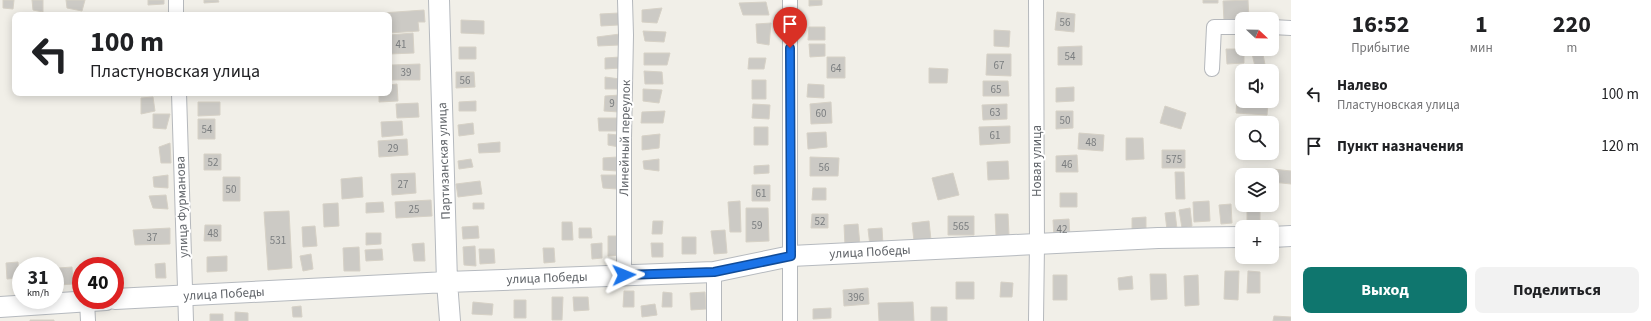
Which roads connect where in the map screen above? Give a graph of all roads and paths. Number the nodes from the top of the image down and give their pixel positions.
1 (176, 0) edge
2 (439, 0) edge
3 (625, 0) edge
4 (790, 0) edge
5 (1036, 0) edge
6 (176, 12) edge
7 (1235, 27) edge
8 (1279, 28) edge
9 (1291, 28) edge
10 (1212, 69) dead end
11 (179, 96) edge
12 (1291, 236) edge
13 (1235, 237) edge
14 (1279, 237) edge
15 (1037, 245) junction
16 (791, 256) junction
17 (714, 272) junction
18 (624, 275) junction
19 (447, 282) junction
20 (185, 296) junction
21 (124, 299) edge
22 (72, 302) edge
23 (0, 307) edge
24 (93, 309) edge
25 (88, 321) edge
26 (186, 321) edge
27 (450, 321) edge
28 (714, 321) edge
29 (790, 321) edge
30 (1036, 321) edge

1 - 6 street
2 - 19 street, Партизанская улица
3 - 18 street, Линейный переулок
4 - 16 street
5 - 15 street, Новая улица
7 - 10 street
8 - 9 street
11 - 20 street, улица Фурманова
12 - 14 street
13 - 15 street, улица Победы
15 - 16 street, улица Победы
15 - 30 street, Новая улица
16 - 17 street, улица Победы
16 - 29 street
17 - 18 street, улица Победы
17 - 28 street
18 - 19 street, улица Победы
19 - 20 street, улица Победы
19 - 27 street, Партизанская улица
20 - 21 street, улица Победы
20 - 26 street, улица Фурманова
22 - 23 street
24 - 25 street

